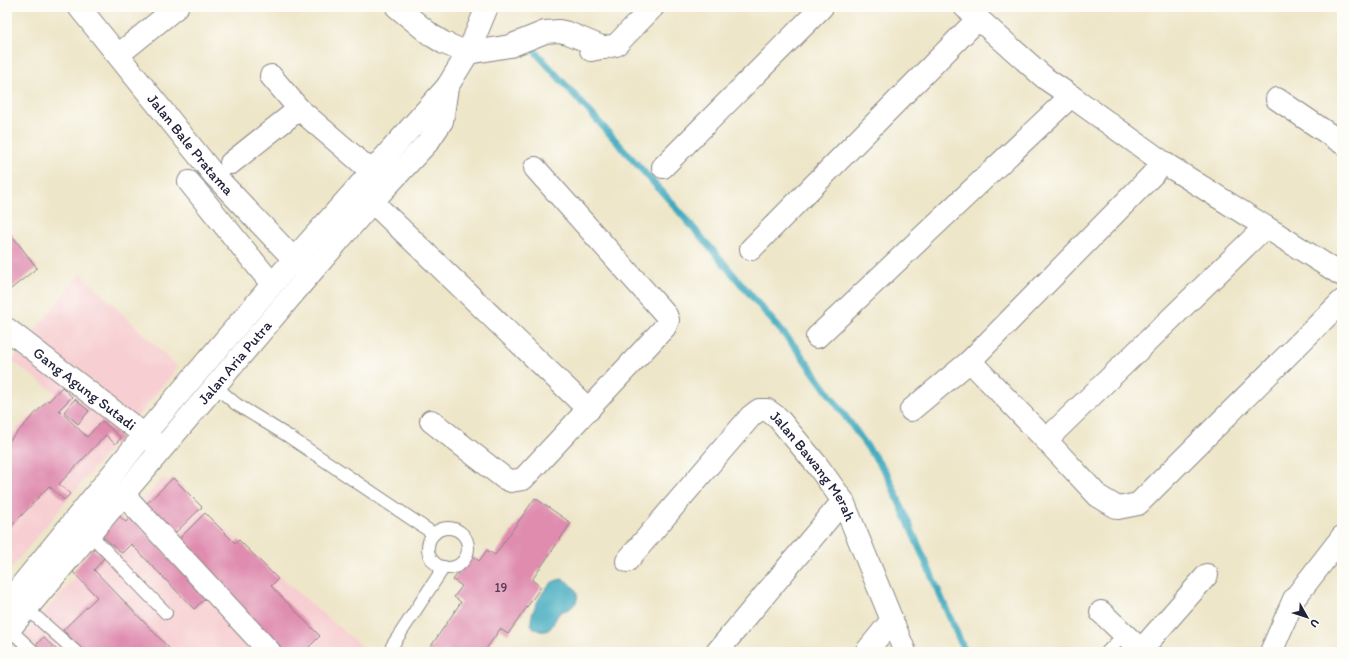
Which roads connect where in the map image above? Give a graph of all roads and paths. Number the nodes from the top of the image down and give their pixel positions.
1 (79, 7) edge
2 (177, 7) edge
3 (397, 7) edge
4 (487, 7) edge
5 (653, 7) edge
6 (822, 7) edge
7 (971, 13) edge
8 (468, 53) junction
9 (118, 55) junction
10 (272, 76) dead end
11 (447, 87) junction
12 (1071, 96) junction
13 (1277, 99) dead end
14 (299, 108) junction
15 (1342, 143) edge
16 (232, 163) dead end
17 (1164, 163) junction
18 (663, 167) dead end
19 (536, 168) dead end
20 (372, 171) junction
21 (189, 182) dead end
22 (365, 194) junction
23 (1265, 227) junction
24 (751, 249) dead end
25 (294, 259) junction
26 (309, 275) junction
27 (1342, 276) edge
28 (272, 284) junction
29 (1342, 301) edge
30 (7, 329) edge
31 (817, 337) dead end
32 (970, 362) junction
33 (215, 386) junction
34 (589, 410) junction
35 (911, 410) dead end
36 (431, 421) dead end
37 (144, 435) junction
38 (1046, 440) junction
39 (162, 448) junction
40 (123, 494) junction
41 (843, 501) junction
42 (83, 527) junction
43 (434, 534) junction
44 (1342, 537) edge
45 (627, 561) dead end
46 (444, 567) junction
47 (1207, 575) dead end
48 (15, 602) edge
49 (1101, 612) dead end
50 (166, 613) dead end
51 (892, 620) junction
52 (8, 629) edge
53 (1124, 634) junction
54 (392, 646) dead end
55 (1142, 651) edge
56 (34, 652) edge
57 (76, 652) edge
58 (270, 652) edge
59 (717, 652) edge
60 (866, 652) edge
61 (905, 652) edge
62 (1107, 652) edge
63 (1271, 652) edge

1 - 9 street, Jalan Bale Pratama
2 - 9 street
3 - 8 street
4 - 8 street, Jalan Aria Putra
5 - 8 street
6 - 18 street
7 - 12 street
7 - 24 street
8 - 11 street, Jalan Aria Putra
9 - 25 street, Jalan Bale Pratama
10 - 14 street
11 - 20 street, Jalan Aria Putra
11 - 22 street, Jalan Aria Putra
12 - 17 street
12 - 31 street
13 - 15 street
14 - 16 street
14 - 20 street
17 - 23 street
17 - 32 street
19 - 34 street
20 - 22 street, Jalan Aria Putra
21 - 28 street
22 - 25 street, Jalan Aria Putra
22 - 26 street, Jalan Aria Putra
22 - 34 street
23 - 27 street
23 - 38 street
25 - 26 street, Jalan Bale Pratama
25 - 28 street, Jalan Aria Putra
26 - 33 street, Jalan Aria Putra
28 - 37 street, Jalan Aria Putra
29 - 38 street
30 - 37 street, Gang Agung Sutadi
32 - 35 street
32 - 38 street
33 - 39 street, Jalan Aria Putra
33 - 43 lane
34 - 36 street
37 - 39 street, Gang Agung Sutadi
37 - 42 street, Jalan Aria Putra
39 - 40 street, Jalan Aria Putra
40 - 42 street, Jalan Aria Putra
40 - 58 street
41 - 45 street, Jalan Bawang Merah
41 - 51 street, Jalan Bawang Merah
41 - 59 street
42 - 48 street, Jalan Aria Putra
42 - 50 lane
43 - 46 lane
43 - 46 lane
44 - 63 street
46 - 54 lane
47 - 55 street
48 - 52 street, Jalan Aria Putra
48 - 57 lane
49 - 53 street
51 - 60 street
51 - 61 street, Jalan Bawang Merah
52 - 56 lane
53 - 55 street
53 - 62 lane

